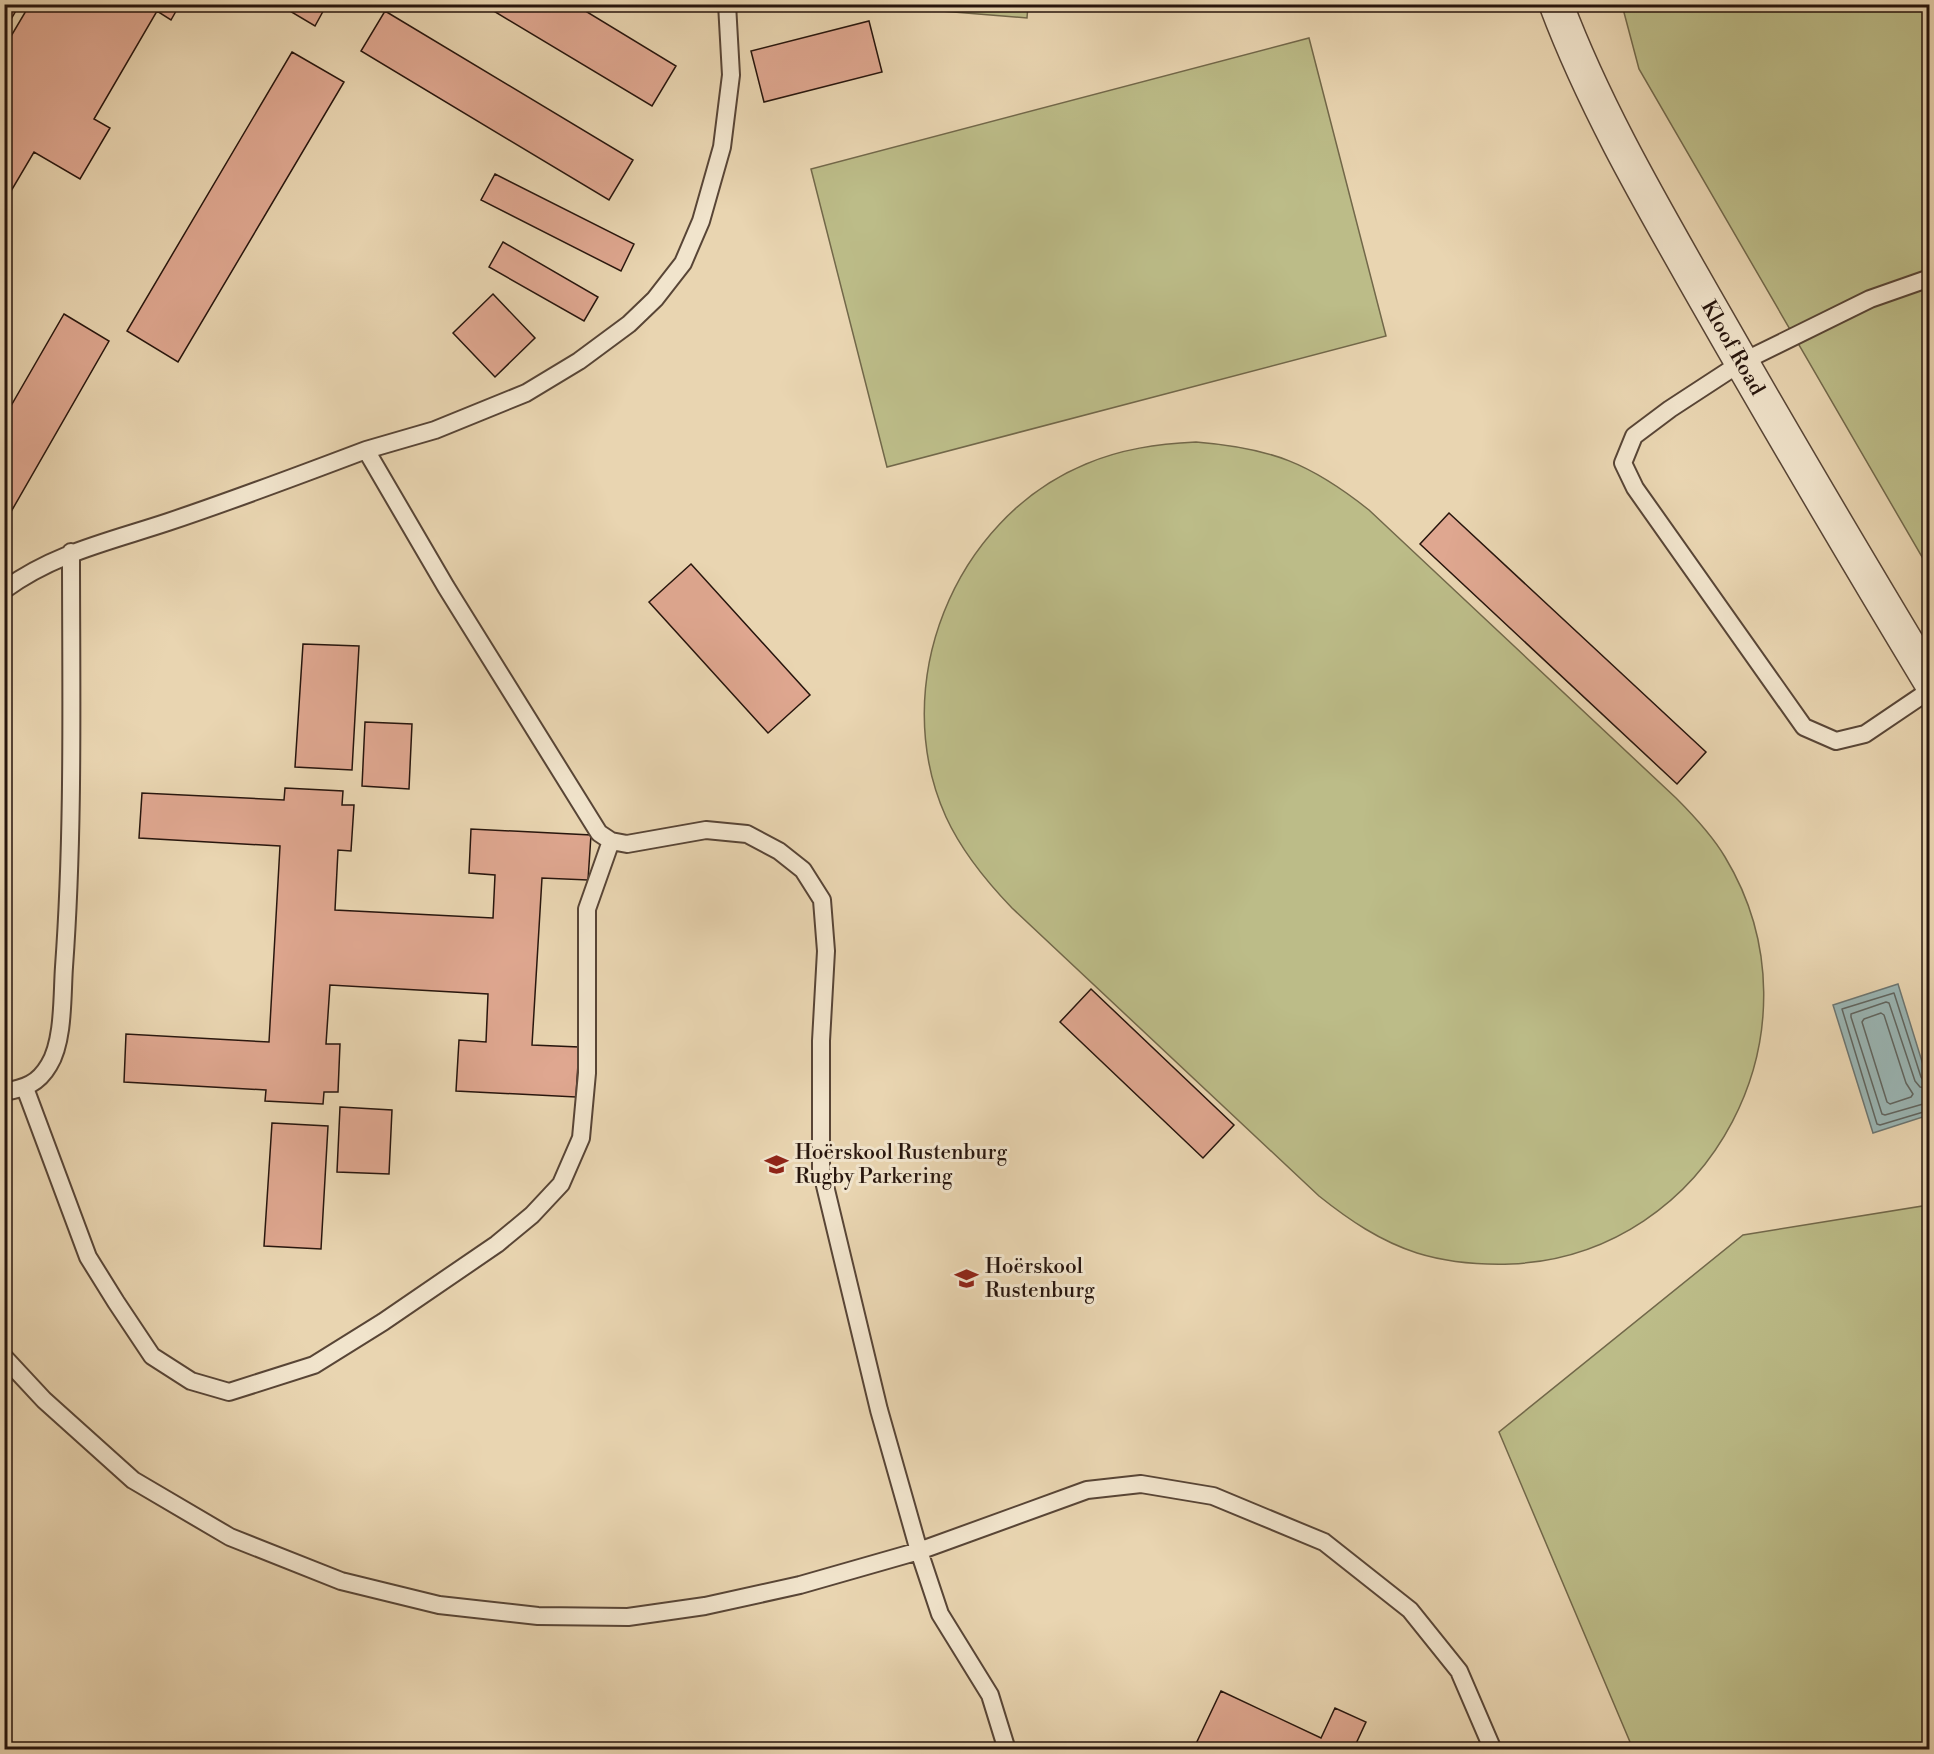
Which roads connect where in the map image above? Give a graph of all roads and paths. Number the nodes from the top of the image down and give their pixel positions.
1 (727, 4) edge
2 (1556, 4) edge
3 (1929, 278) edge
4 (1742, 362) junction
5 (366, 450) junction
6 (71, 552) junction
7 (4, 590) edge
8 (1929, 681) edge
9 (1929, 690) edge
10 (611, 841) junction
11 (25, 1088) junction
12 (4, 1092) edge
13 (4, 1357) edge
14 (919, 1551) junction
15 (1007, 1749) edge
16 (1493, 1749) edge

1 - 5 lane
2 - 4 street, Kloof Road
3 - 4 lane
4 - 8 street, Kloof Road
4 - 9 lane
5 - 6 lane
5 - 10 lane
6 - 7 lane
6 - 11 lane
10 - 11 lane
10 - 14 lane
11 - 12 lane
13 - 14 lane
14 - 15 lane
14 - 16 lane

